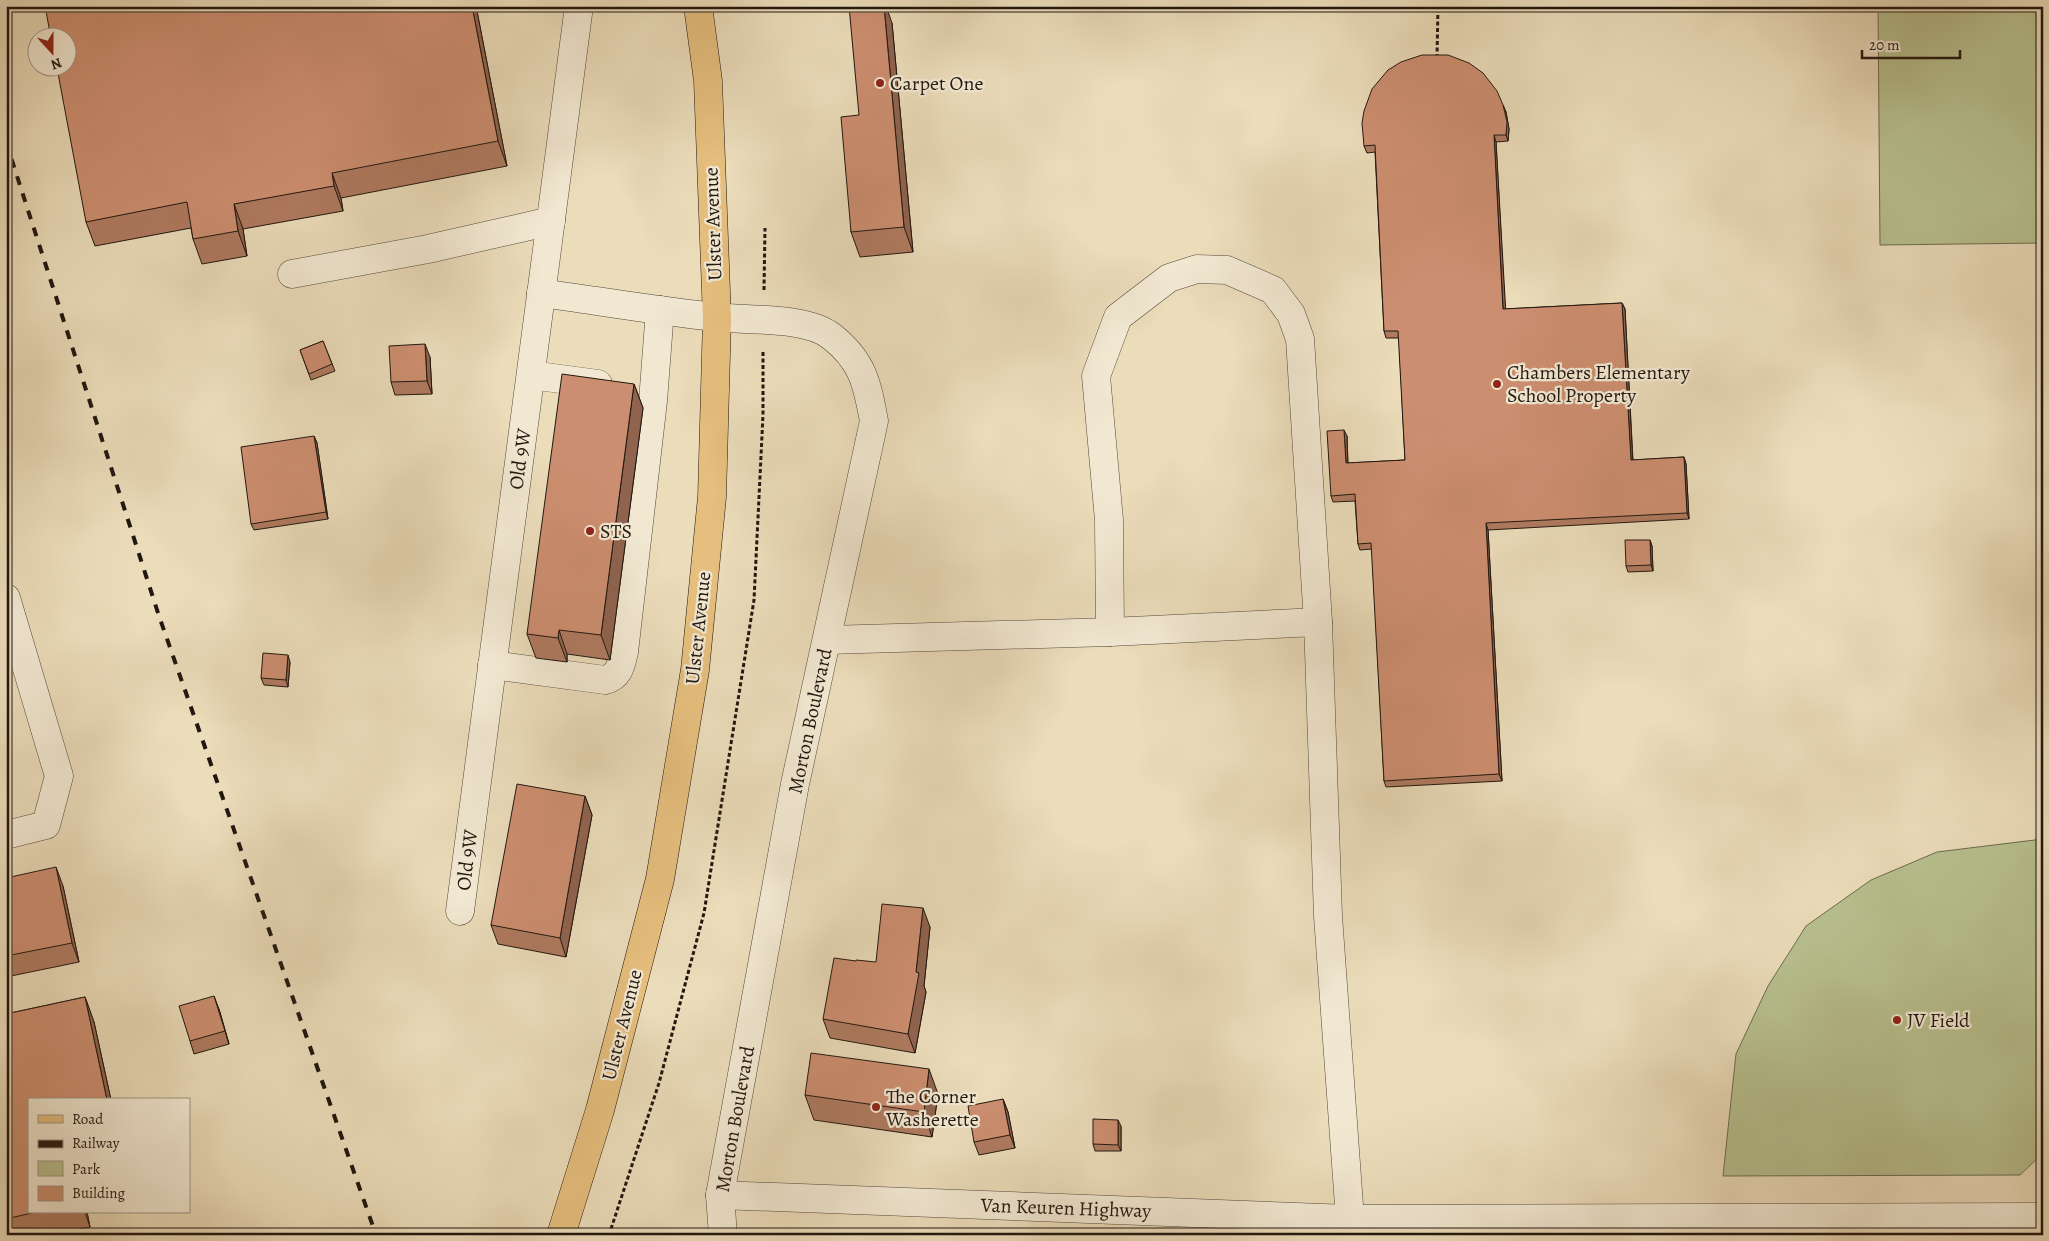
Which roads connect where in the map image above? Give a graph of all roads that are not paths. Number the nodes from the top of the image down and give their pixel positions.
1 (579, 6) edge
2 (698, 6) edge
3 (551, 221) junction
4 (292, 274) dead end
5 (541, 293) junction
6 (660, 310) junction
7 (716, 318) junction
8 (531, 376) junction
9 (654, 392) junction
10 (6, 598) edge
11 (1318, 622) junction
12 (1110, 632) junction
13 (827, 640) junction
14 (492, 664) junction
15 (6, 835) edge
16 (460, 911) dead end
17 (720, 1195) junction
18 (2043, 1216) edge
19 (1350, 1219) junction
20 (1920, 1226) edge
21 (1562, 1227) edge
22 (561, 1235) edge
23 (723, 1235) edge

1 - 3 street, Old 9W
2 - 7 main road, Ulster Avenue
3 - 4 street
3 - 5 street, Old 9W
5 - 6 street, Morton Boulevard
5 - 8 street, Old 9W
6 - 7 street, Morton Boulevard
6 - 9 street
7 - 13 street, Morton Boulevard
7 - 22 main road, Ulster Avenue
8 - 9 street
8 - 14 street, Old 9W
9 - 14 street
10 - 15 street
11 - 12 street
11 - 12 street
11 - 19 street
12 - 13 street
13 - 17 street, Morton Boulevard
14 - 16 street, Old 9W
17 - 19 street, Van Keuren Highway
17 - 23 street, Morton Boulevard
18 - 20 street, Van Keuren Highway
19 - 21 street, Van Keuren Highway
20 - 21 street, Van Keuren Highway

